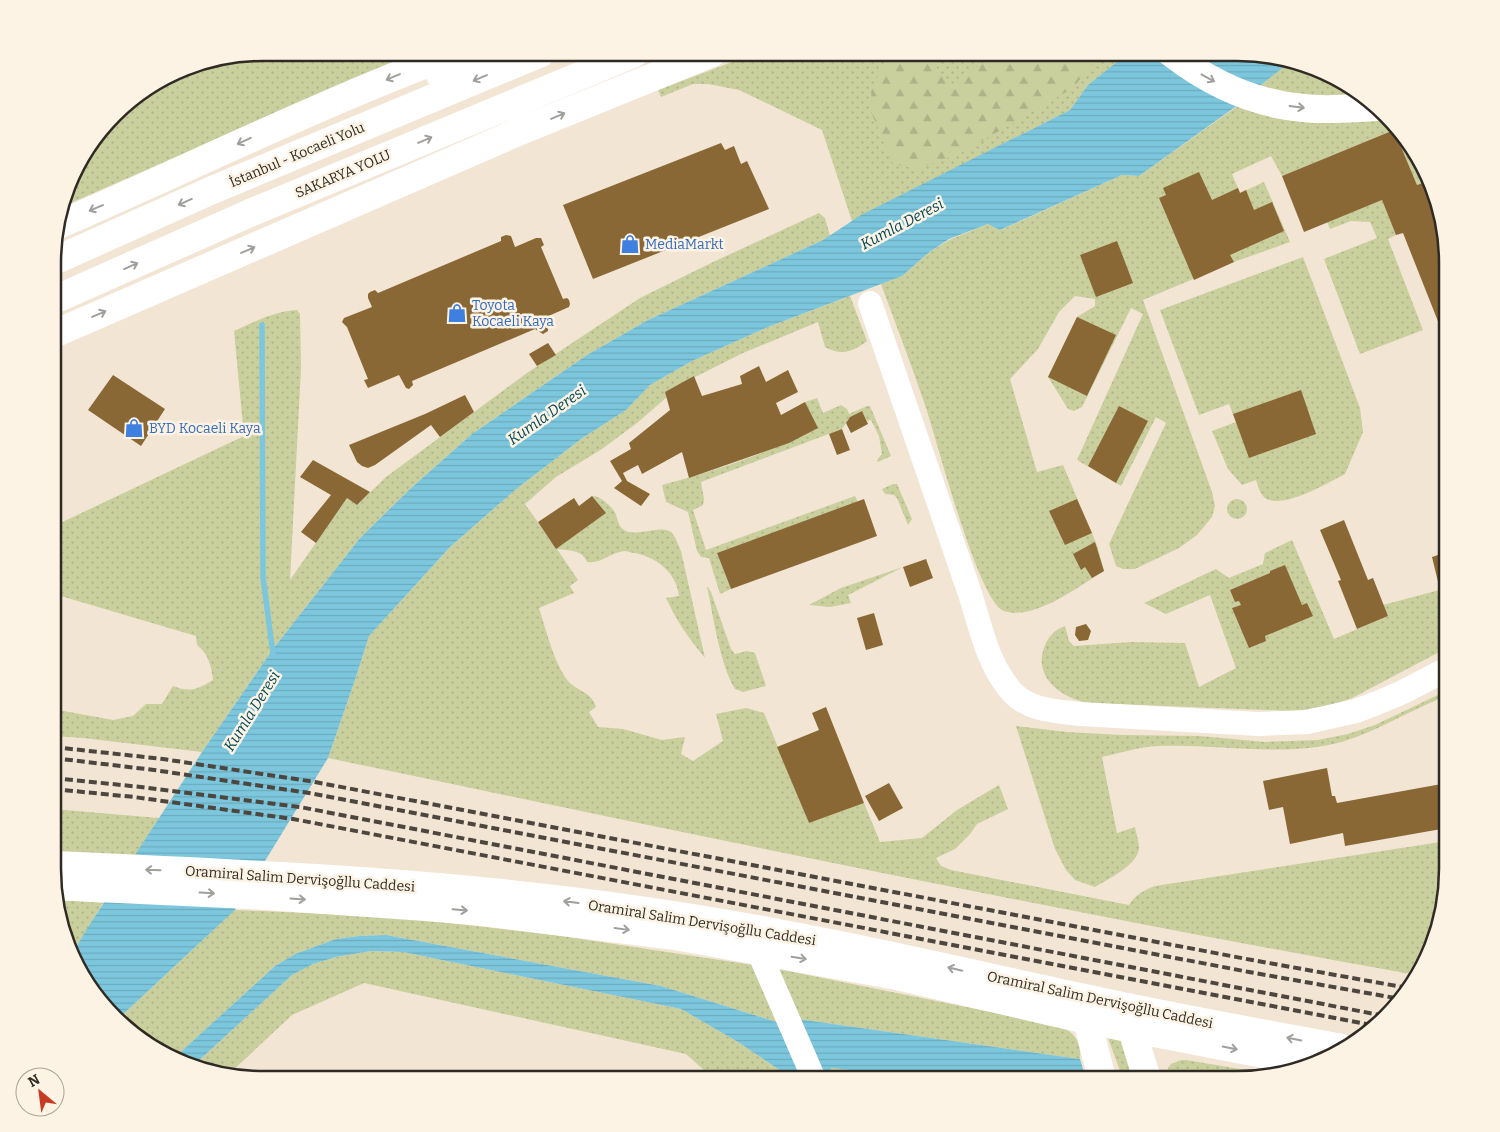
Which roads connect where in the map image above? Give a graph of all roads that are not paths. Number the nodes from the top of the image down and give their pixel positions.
1 (436, 61) edge
2 (471, 61) edge
3 (522, 61) edge
4 (615, 61) edge
5 (692, 61) edge
6 (1182, 61) edge
7 (1365, 107) edge
8 (518, 132) junction
9 (210, 191) junction
10 (250, 213) junction
11 (66, 222) edge
12 (61, 258) edge
13 (61, 297) edge
14 (870, 303) dead end
15 (61, 331) edge
16 (1439, 673) edge
17 (61, 866) edge
18 (252, 885) junction
19 (62, 886) edge
20 (760, 957) junction
21 (1087, 1010) junction
22 (1132, 1018) junction
23 (1182, 1039) junction
24 (1333, 1047) edge
25 (1299, 1061) edge
26 (810, 1071) edge
27 (1099, 1071) edge
28 (1147, 1071) edge
29 (1151, 1071) edge

1 -> 11 main road
2 - 9 main road
3 -> 9 main road, İstanbul - Kocaeli Yolu
10 -> 4 main road, SAKARYA YOLU
8 -> 5 main road
6 -> 7 main road
8 - 10 main road
15 -> 8 main road
9 -> 12 main road, İstanbul - Kocaeli Yolu
13 -> 10 main road, SAKARYA YOLU
14 - 16 street
18 -> 17 main road, Oramiral Salim Dervişoğllu Caddesi
19 -> 18 main road, Oramiral Salim Dervişoğllu Caddesi
18 -> 20 main road, Oramiral Salim Dervişoğllu Caddesi
21 -> 18 main road, Oramiral Salim Dervişoğllu Caddesi
20 -> 21 main road, Oramiral Salim Dervişoğllu Caddesi
20 - 26 street
21 - 22 main road, Oramiral Salim Dervişoğllu Caddesi
21 - 27 main road
22 - 23 main road, Oramiral Salim Dervişoğllu Caddesi
24 -> 22 main road, Oramiral Salim Dervişoğllu Caddesi
22 - 28 main road
23 -> 25 main road, Oramiral Salim Dervişoğllu Caddesi
23 - 29 main road

